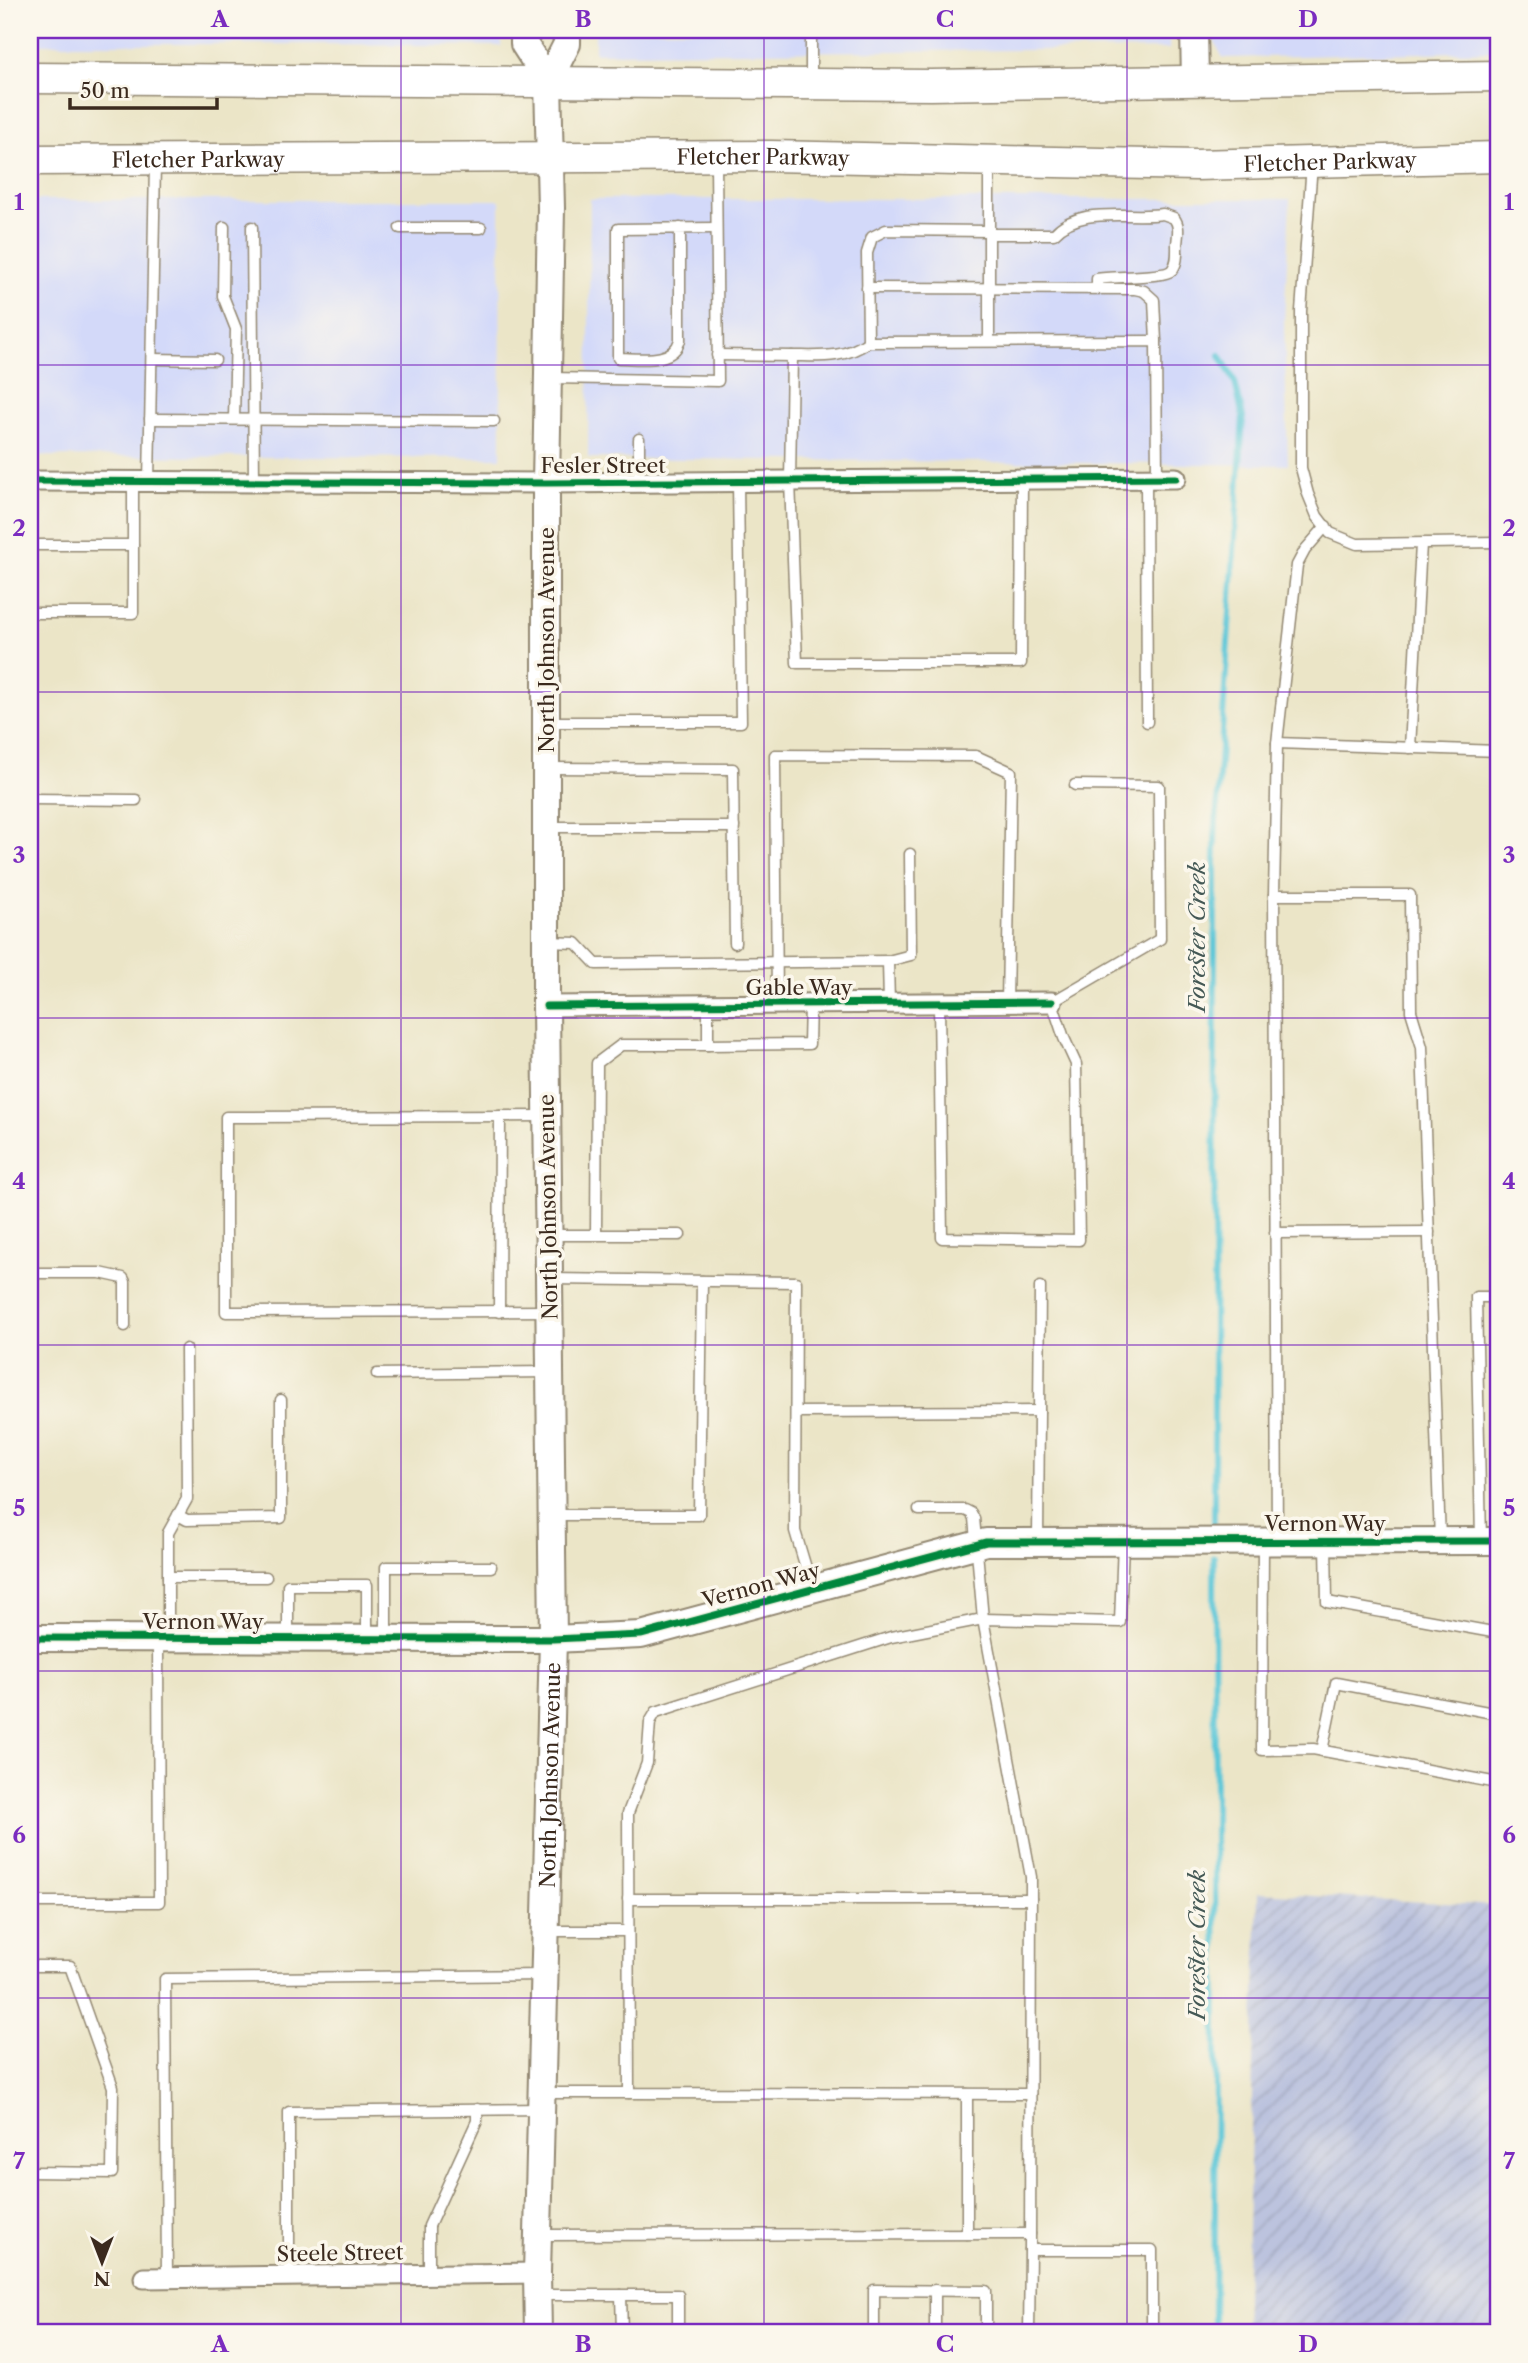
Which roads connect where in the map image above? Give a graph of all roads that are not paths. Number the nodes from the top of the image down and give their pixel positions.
1 (524, 30) edge
2 (567, 30) edge
3 (811, 30) edge
4 (1194, 30) edge
5 (1498, 76) edge
6 (30, 78) edge
7 (548, 81) junction
8 (1195, 81) junction
9 (811, 84) junction
10 (716, 157) junction
11 (1498, 157) edge
12 (550, 158) junction
13 (155, 159) junction
14 (30, 160) edge
15 (989, 160) junction
16 (1312, 160) junction
17 (224, 227) dead end
18 (252, 227) dead end
19 (400, 228) dead end
20 (481, 228) dead end
21 (680, 228) junction
22 (716, 228) junction
23 (989, 232) junction
24 (867, 288) junction
25 (989, 288) junction
26 (1097, 288) junction
27 (989, 341) junction
28 (1156, 341) junction
29 (868, 342) junction
30 (718, 355) junction
31 (792, 356) junction
32 (152, 359) junction
33 (215, 360) dead end
34 (547, 378) junction
35 (150, 419) junction
36 (234, 419) junction
37 (254, 419) junction
38 (494, 421) dead end
39 (639, 439) dead end
40 (1160, 478) junction
41 (1022, 479) junction
42 (30, 481) edge
43 (738, 481) junction
44 (790, 481) junction
45 (141, 482) junction
46 (254, 482) junction
47 (639, 482) junction
48 (546, 483) junction
49 (1326, 527) junction
50 (1498, 542) edge
51 (1422, 544) junction
52 (30, 545) edge
53 (133, 545) junction
54 (30, 613) edge
55 (546, 722) junction
56 (1147, 722) dead end
57 (1277, 743) junction
58 (1410, 748) junction
59 (1498, 751) edge
60 (546, 768) junction
61 (1075, 785) dead end
62 (30, 799) edge
63 (136, 800) dead end
64 (546, 827) junction
65 (734, 827) junction
66 (910, 854) dead end
67 (1274, 895) junction
68 (546, 942) junction
69 (735, 943) dead end
70 (888, 961) junction
71 (777, 962) junction
72 (1052, 1002) junction
73 (939, 1003) junction
74 (1007, 1003) junction
75 (777, 1004) junction
76 (810, 1004) junction
77 (889, 1004) junction
78 (708, 1005) junction
79 (546, 1006) junction
80 (708, 1045) junction
81 (500, 1116) junction
82 (547, 1116) junction
83 (1429, 1232) junction
84 (1275, 1233) junction
85 (549, 1235) junction
86 (596, 1235) junction
87 (680, 1235) dead end
88 (30, 1273) edge
89 (549, 1279) junction
90 (702, 1281) junction
91 (1040, 1287) dead end
92 (1498, 1297) edge
93 (550, 1311) junction
94 (499, 1312) junction
95 (125, 1326) dead end
96 (186, 1349) dead end
97 (550, 1372) junction
98 (377, 1374) dead end
99 (281, 1400) dead end
100 (1039, 1411) junction
101 (796, 1412) junction
102 (919, 1510) dead end
103 (551, 1514) junction
104 (178, 1515) junction
105 (1123, 1541) junction
106 (1270, 1541) junction
107 (1326, 1541) junction
108 (1440, 1541) junction
109 (1490, 1541) edge
110 (1038, 1542) junction
111 (977, 1545) junction
112 (491, 1566) dead end
113 (168, 1577) junction
114 (267, 1577) dead end
115 (812, 1589) junction
116 (983, 1619) junction
117 (1498, 1633) edge
118 (30, 1638) edge
119 (163, 1638) junction
120 (288, 1639) junction
121 (376, 1639) junction
122 (553, 1639) junction
123 (1498, 1714) edge
124 (1322, 1751) junction
125 (1498, 1783) edge
126 (628, 1899) junction
127 (1031, 1899) junction
128 (30, 1902) edge
129 (546, 1931) junction
130 (628, 1931) junction
131 (30, 1966) edge
132 (545, 1975) junction
133 (629, 2093) junction
134 (967, 2094) junction
135 (1030, 2094) junction
136 (542, 2101) junction
137 (477, 2109) junction
138 (30, 2172) edge
139 (967, 2234) junction
140 (1030, 2234) junction
141 (538, 2235) junction
142 (1030, 2250) junction
143 (429, 2275) junction
144 (289, 2276) junction
145 (144, 2278) dead end
146 (167, 2278) junction
147 (538, 2284) junction
148 (935, 2290) junction
149 (621, 2295) junction
150 (538, 2333) edge
151 (622, 2333) edge
152 (678, 2333) edge
153 (874, 2333) edge
154 (935, 2333) edge
155 (986, 2333) edge
156 (1029, 2333) edge
157 (1152, 2333) edge

1 - 7 main road
2 - 7 main road, North Johnson Avenue
3 - 9 lane
4 - 8 main road
5 - 8 main road
6 - 7 main road
7 - 9 main road
7 - 12 main road, North Johnson Avenue
8 - 9 main road
10 - 12 main road, Fletcher Parkway
10 - 15 main road, Fletcher Parkway
10 - 22 lane
11 - 16 main road, Fletcher Parkway
12 - 13 main road, Fletcher Parkway
12 - 34 main road, North Johnson Avenue
13 - 14 main road, Fletcher Parkway
13 - 32 lane
15 - 16 main road, Fletcher Parkway
15 - 23 lane
16 - 49 lane
17 - 36 lane
18 - 37 lane
19 - 20 lane
21 - 21 lane
21 - 22 lane
22 - 30 lane
23 - 24 lane
23 - 25 lane
23 - 26 lane
24 - 25 lane
24 - 29 lane
25 - 26 lane
25 - 27 lane
26 - 28 lane
27 - 28 lane
27 - 29 lane
28 - 40 lane
29 - 31 lane
30 - 31 lane
30 - 34 lane
31 - 44 lane
32 - 33 lane
32 - 35 lane
34 - 48 main road, North Johnson Avenue
35 - 36 lane
35 - 45 lane
36 - 37 lane
37 - 38 lane
37 - 46 lane
39 - 47 lane
40 - 41 street, Fesler Street
40 - 56 lane
41 - 44 street, Fesler Street
41 - 44 lane
42 - 45 street, Fesler Street
43 - 44 street, Fesler Street
43 - 47 street, Fesler Street
43 - 55 lane
45 - 46 street, Fesler Street
45 - 53 lane
46 - 48 street, Fesler Street
47 - 48 street, Fesler Street
48 - 55 main road, North Johnson Avenue
49 - 51 lane
49 - 57 lane
50 - 51 lane
51 - 58 lane
52 - 53 lane
53 - 54 lane
55 - 60 main road, North Johnson Avenue
57 - 58 lane
57 - 67 lane
58 - 59 lane
60 - 64 main road, North Johnson Avenue
60 - 65 lane
61 - 72 lane
62 - 63 lane
64 - 65 lane
64 - 68 main road, North Johnson Avenue
65 - 69 lane
66 - 70 lane
67 - 83 lane
67 - 84 lane
68 - 71 lane
68 - 79 main road, North Johnson Avenue
70 - 71 lane
70 - 77 lane
71 - 74 lane
71 - 75 lane
72 - 73 lane
72 - 74 street, Gable Way
73 - 74 street, Gable Way
73 - 77 street, Gable Way
75 - 76 street, Gable Way
75 - 78 street, Gable Way
76 - 77 street, Gable Way
76 - 80 lane
78 - 79 street, Gable Way
78 - 80 lane
79 - 82 main road, North Johnson Avenue
80 - 86 lane
81 - 82 lane
81 - 94 lane
81 - 94 lane
82 - 85 main road, North Johnson Avenue
83 - 84 lane
83 - 108 lane
84 - 106 lane
85 - 86 lane
85 - 89 main road, North Johnson Avenue
86 - 87 lane
88 - 95 lane
89 - 90 lane
89 - 93 main road, North Johnson Avenue
90 - 101 lane
90 - 103 lane
91 - 100 lane
92 - 109 lane
93 - 94 lane
93 - 97 main road, North Johnson Avenue
96 - 104 lane
97 - 98 lane
97 - 103 main road, North Johnson Avenue
99 - 104 lane
100 - 101 lane
100 - 110 lane
101 - 115 lane
102 - 111 lane
103 - 122 main road, North Johnson Avenue
104 - 113 lane
105 - 106 main road, Vernon Way
105 - 110 main road, Vernon Way
105 - 116 lane
106 - 107 main road, Vernon Way
106 - 124 lane
107 - 108 main road, Vernon Way
107 - 117 lane
108 - 109 main road, Vernon Way
110 - 111 main road, Vernon Way
111 - 115 main road, Vernon Way
111 - 116 lane
112 - 121 lane
113 - 114 lane
113 - 119 lane
115 - 122 main road, Vernon Way
116 - 126 lane
116 - 127 lane
118 - 119 main road, Vernon Way
119 - 120 main road, Vernon Way
119 - 128 lane
120 - 121 main road, Vernon Way
120 - 121 lane
121 - 122 main road, Vernon Way
122 - 129 main road, North Johnson Avenue
123 - 124 lane
124 - 125 lane
126 - 127 lane
126 - 130 lane
127 - 135 lane
129 - 130 lane
129 - 132 main road, North Johnson Avenue
130 - 133 lane
131 - 138 lane
132 - 136 main road, North Johnson Avenue
132 - 146 lane
133 - 134 lane
133 - 136 lane
134 - 135 lane
134 - 139 lane
135 - 140 lane
136 - 137 lane
136 - 141 main road, North Johnson Avenue
137 - 143 lane
137 - 144 lane
139 - 140 lane
139 - 141 lane
140 - 142 lane
141 - 147 main road, North Johnson Avenue
142 - 156 lane
142 - 157 lane
143 - 144 street, Steele Street
143 - 147 street, Steele Street
144 - 146 street, Steele Street
145 - 146 street, Steele Street
147 - 149 lane
147 - 150 main road, North Johnson Avenue
148 - 153 lane
148 - 154 lane
148 - 155 lane
149 - 151 lane
149 - 152 lane

